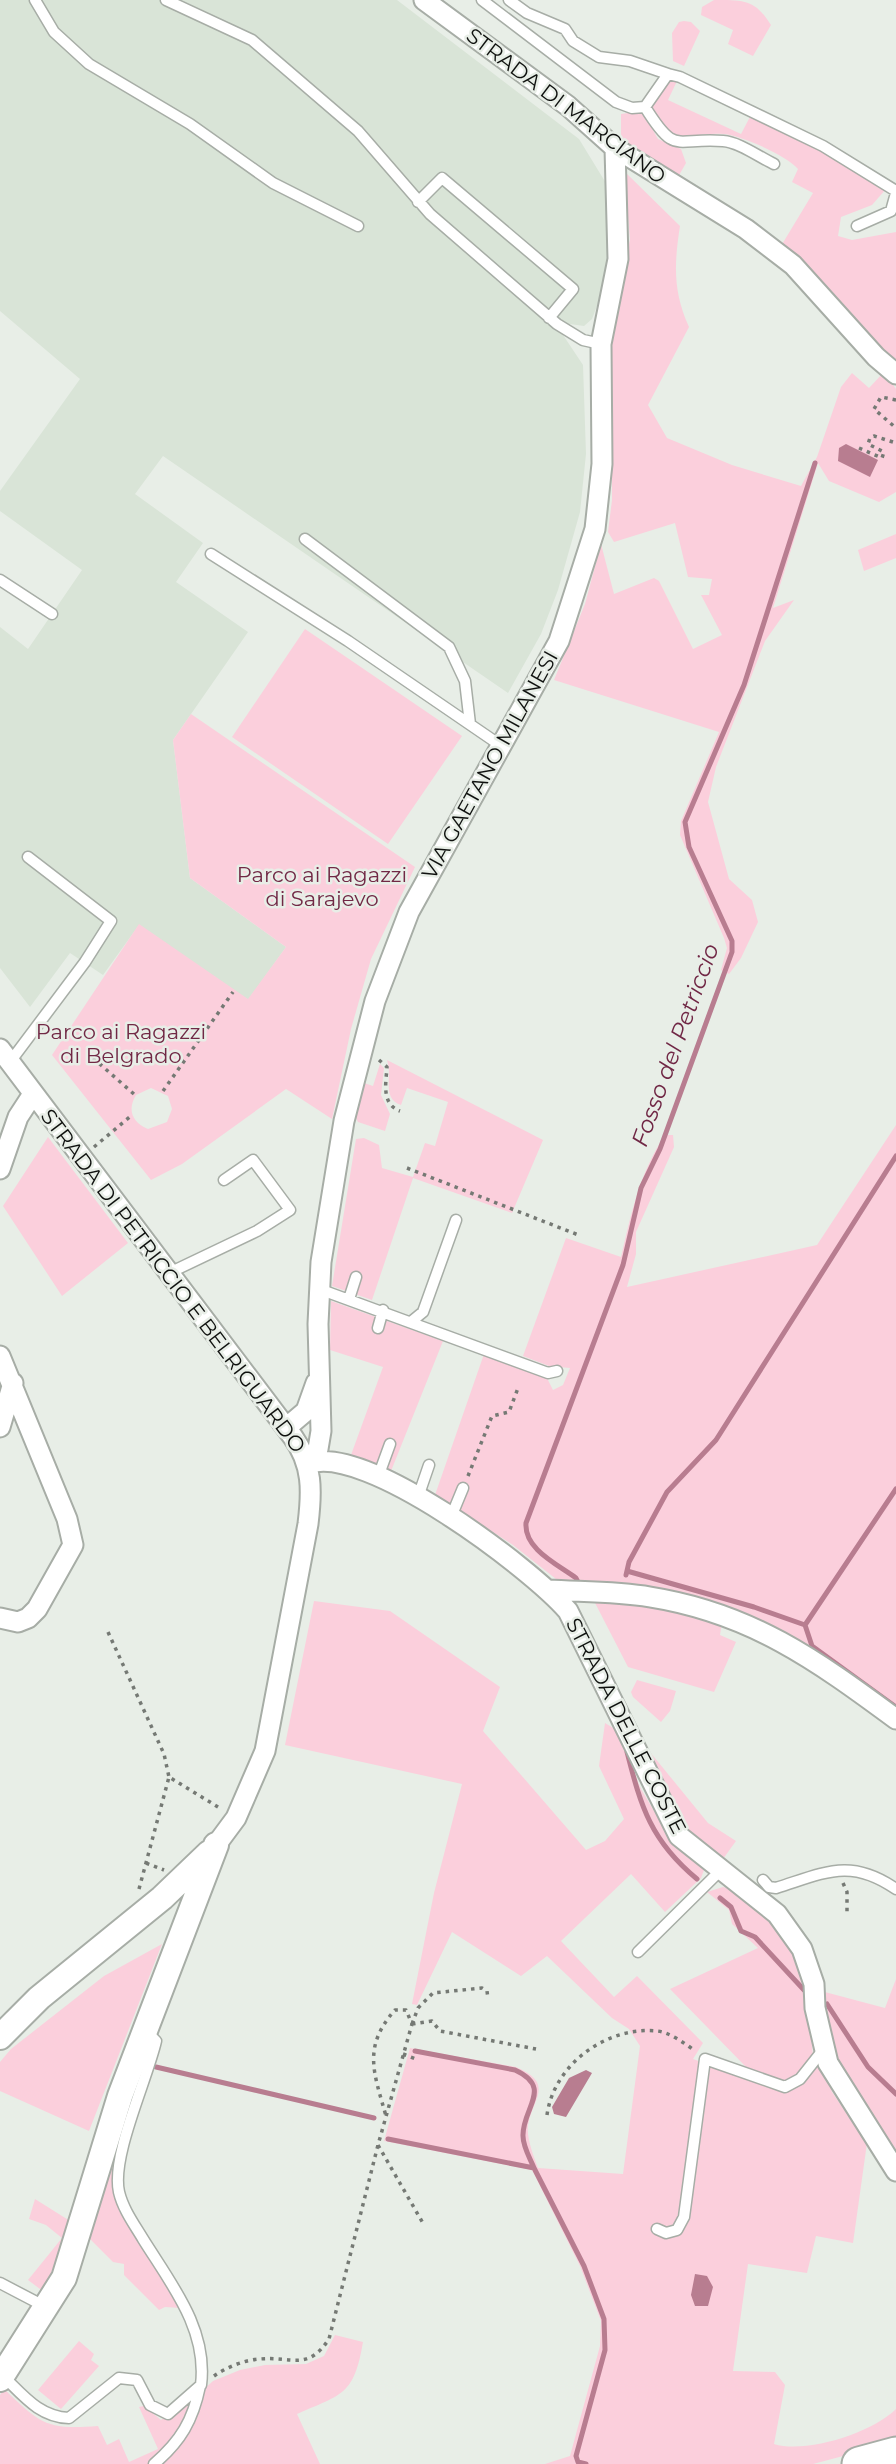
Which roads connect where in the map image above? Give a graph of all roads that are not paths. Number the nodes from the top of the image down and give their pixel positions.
1 (35, 0) edge
2 (166, 0) edge
3 (424, 0) edge
4 (482, 0) edge
5 (509, 0) edge
6 (668, 74) junction
7 (645, 107) junction
8 (615, 148) junction
9 (774, 164) dead end
10 (896, 192) edge
11 (418, 202) junction
12 (358, 226) dead end
13 (858, 226) dead end
14 (549, 318) junction
15 (601, 344) junction
16 (896, 374) edge
17 (305, 539) dead end
18 (211, 554) dead end
19 (0, 580) edge
20 (52, 614) dead end
21 (470, 724) junction
22 (500, 745) junction
23 (28, 857) dead end
24 (5, 1055) edge
25 (33, 1094) junction
26 (0, 1169) edge
27 (224, 1180) dead end
28 (456, 1220) dead end
29 (169, 1273) junction
30 (356, 1278) dead end
31 (319, 1289) junction
32 (349, 1299) junction
33 (383, 1310) junction
34 (412, 1321) junction
35 (378, 1328) dead end
36 (0, 1356) edge
37 (557, 1371) dead end
38 (318, 1376) junction
39 (13, 1382) junction
40 (0, 1427) edge
41 (286, 1428) junction
42 (390, 1444) dead end
43 (308, 1464) junction
44 (429, 1465) dead end
45 (378, 1478) junction
46 (463, 1488) road end
47 (418, 1498) junction
48 (451, 1517) junction
49 (548, 1590) junction
50 (0, 1618) edge
51 (896, 1719) edge
52 (216, 1845) junction
53 (721, 1870) junction
54 (763, 1880) dead end
55 (896, 1889) edge
56 (162, 1898) junction
57 (185, 1925) junction
58 (638, 1952) dead end
59 (3, 2029) edge
60 (144, 2029) junction
61 (823, 2050) junction
62 (896, 2171) edge
63 (657, 2229) dead end
64 (0, 2283) edge
65 (48, 2307) junction
66 (1, 2377) edge
67 (201, 2385) junction
68 (896, 2454) edge
69 (154, 2464) edge
70 (859, 2464) edge

1 - 12 lane
2 - 11 lane
3 - 8 street, STRADA DI MARCIANO
4 - 7 lane
5 - 6 lane
6 - 7 lane
6 - 10 lane
7 - 9 lane
8 - 15 street, VIA GAETANO MILANESI
8 - 16 street, STRADA DI MARCIANO
10 - 13 lane
11 - 14 lane
11 - 14 lane
14 - 15 lane
15 - 22 street, VIA GAETANO MILANESI
17 - 21 lane
18 - 21 lane
19 - 20 lane
21 - 22 lane
22 - 31 street, VIA GAETANO MILANESI
23 - 24 lane
24 - 25 street, STRADA DI PETRICCIO E BELRIGUARDO
25 - 26 street
25 - 29 street, STRADA DI PETRICCIO E BELRIGUARDO
27 - 29 lane
28 - 34 lane
29 - 41 street, STRADA DI PETRICCIO E BELRIGUARDO
30 - 32 lane
31 - 32 lane
31 - 38 street, VIA GAETANO MILANESI
32 - 33 lane
33 - 34 lane
33 - 35 lane
34 - 37 lane
36 - 39 street
38 - 41 street, VIA GAETANO MILANESI
38 - 43 street, VIA GAETANO MILANESI
39 - 40 street
39 - 50 street
41 - 43 street, STRADA DI PETRICCIO E BELRIGUARDO
42 - 45 lane
43 - 45 street, STRADA DELLE COSTE
43 - 52 street, STRADA DI PETRICCIO E BELRIGUARDO
44 - 47 lane
45 - 47 street, STRADA DELLE COSTE
46 - 48 lane
47 - 48 street, STRADA DELLE COSTE
48 - 49 street, STRADA DELLE COSTE
49 - 51 street, STRADA DELLE COSTE
49 - 53 street, STRADA DELLE COSTE
52 - 56 street, STRADA DI PETRICCIO E BELRIGUARDO
52 - 57 street, STRADA DI PETRICCIO E BELRIGUARDO
53 - 58 lane
53 - 61 street, STRADA DELLE COSTE
54 - 55 lane
56 - 57 street
56 - 59 street, STRADA DI PETRICCIO E BELRIGUARDO
57 - 60 street, STRADA DI PETRICCIO E BELRIGUARDO
60 - 65 street, STRADA DI PETRICCIO E BELRIGUARDO
60 - 67 lane
61 - 62 street, STRADA DELLE COSTE
61 - 63 lane
64 - 65 lane
65 - 66 street, STRADA DI PETRICCIO E BELRIGUARDO
66 - 67 lane
67 - 69 lane
68 - 70 highway

